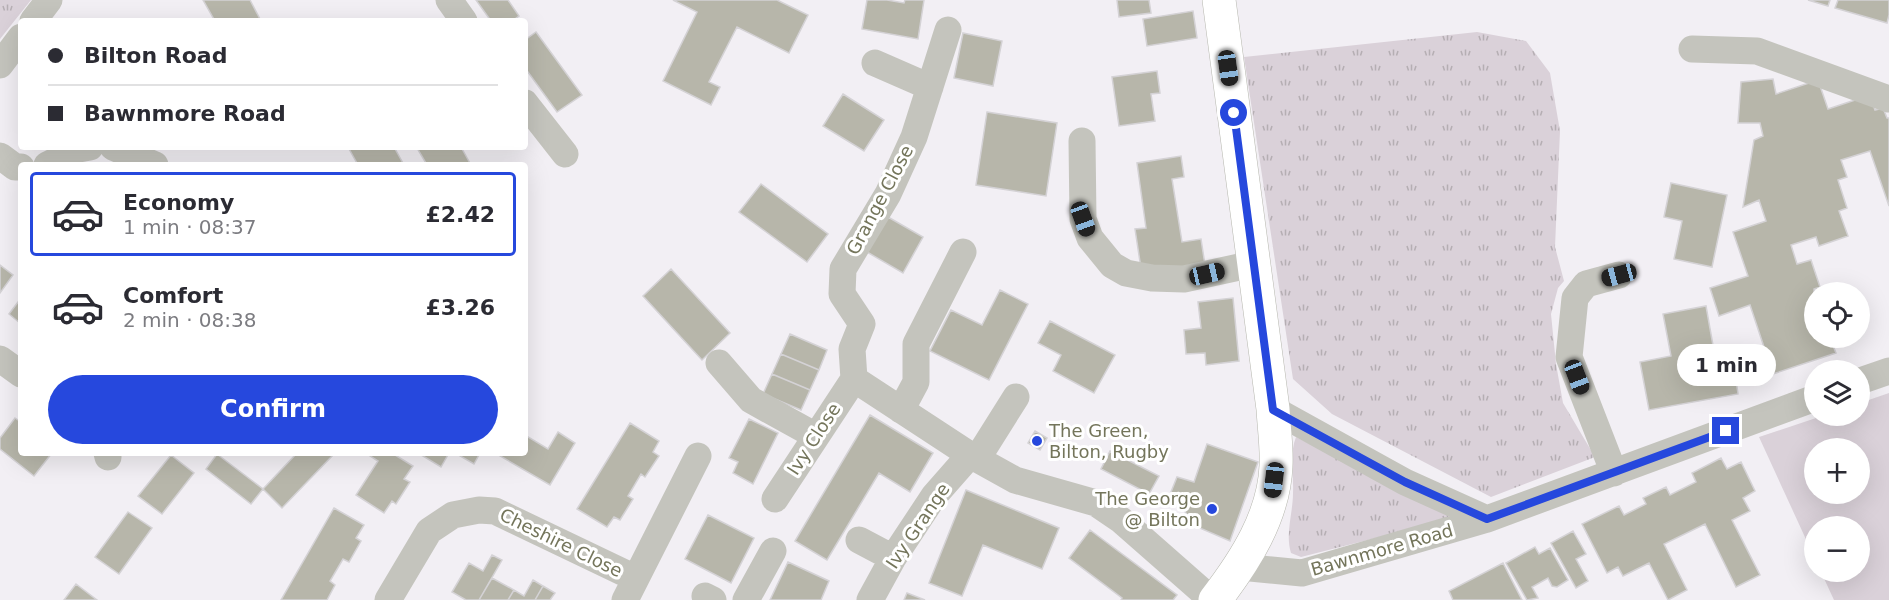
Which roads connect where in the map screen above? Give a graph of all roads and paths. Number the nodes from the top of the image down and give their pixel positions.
1 (49, 0) edge
2 (449, 0) edge
3 (1219, 0) edge
4 (35, 18) edge
5 (462, 18) edge
6 (948, 30) dead end
7 (18, 41) edge
8 (1692, 49) dead end
9 (875, 63) dead end
10 (0, 65) edge
11 (930, 87) junction
12 (1889, 99) edge
13 (528, 107) edge
14 (1082, 141) dead end
15 (77, 150) edge
16 (120, 150) edge
17 (565, 154) dead end
18 (0, 156) edge
19 (53, 162) edge
20 (148, 162) edge
21 (18, 167) edge
22 (963, 252) dead end
23 (1253, 264) junction
24 (1619, 275) dead end
25 (0, 359) edge
26 (719, 363) dead end
27 (1889, 371) edge
28 (18, 372) edge
29 (1870, 378) edge
30 (854, 379) junction
31 (1016, 397) dead end
32 (1804, 402) edge
33 (901, 410) junction
34 (1273, 410) junction
35 (816, 436) junction
36 (698, 456) dead end
37 (974, 457) junction
38 (1614, 473) junction
39 (775, 499) dead end
40 (1487, 519) junction
41 (859, 540) dead end
42 (773, 551) dead end
43 (893, 558) junction
44 (1240, 567) junction
45 (630, 589) edge
46 (387, 600) edge
47 (746, 600) edge
48 (870, 600) edge
49 (1214, 600) edge

1 - 4 street
2 - 5 street
3 - 23 main road
6 - 11 street, Grange Close
7 - 10 street
8 - 12 street
9 - 11 street
11 - 30 street, Grange Close
13 - 17 street
14 - 23 street
15 - 19 street
16 - 20 street
18 - 21 street
22 - 33 street
23 - 34 main road
24 - 38 street
25 - 28 street
26 - 35 street
27 - 29 street
30 - 33 street
30 - 35 street, Ivy Close
31 - 37 street, Ivy Grange
32 - 38 street, Bawnmore Road
33 - 37 street
34 - 40 street, Bawnmore Road
34 - 44 main road
35 - 39 street, Ivy Close
36 - 45 street, Cheshire Close
37 - 43 street, Ivy Grange
37 - 49 street
38 - 40 street, Bawnmore Road
40 - 44 street, Bawnmore Road
41 - 43 street
42 - 47 street
43 - 48 street, Ivy Grange
44 - 49 main road
45 - 46 street, Cheshire Close

